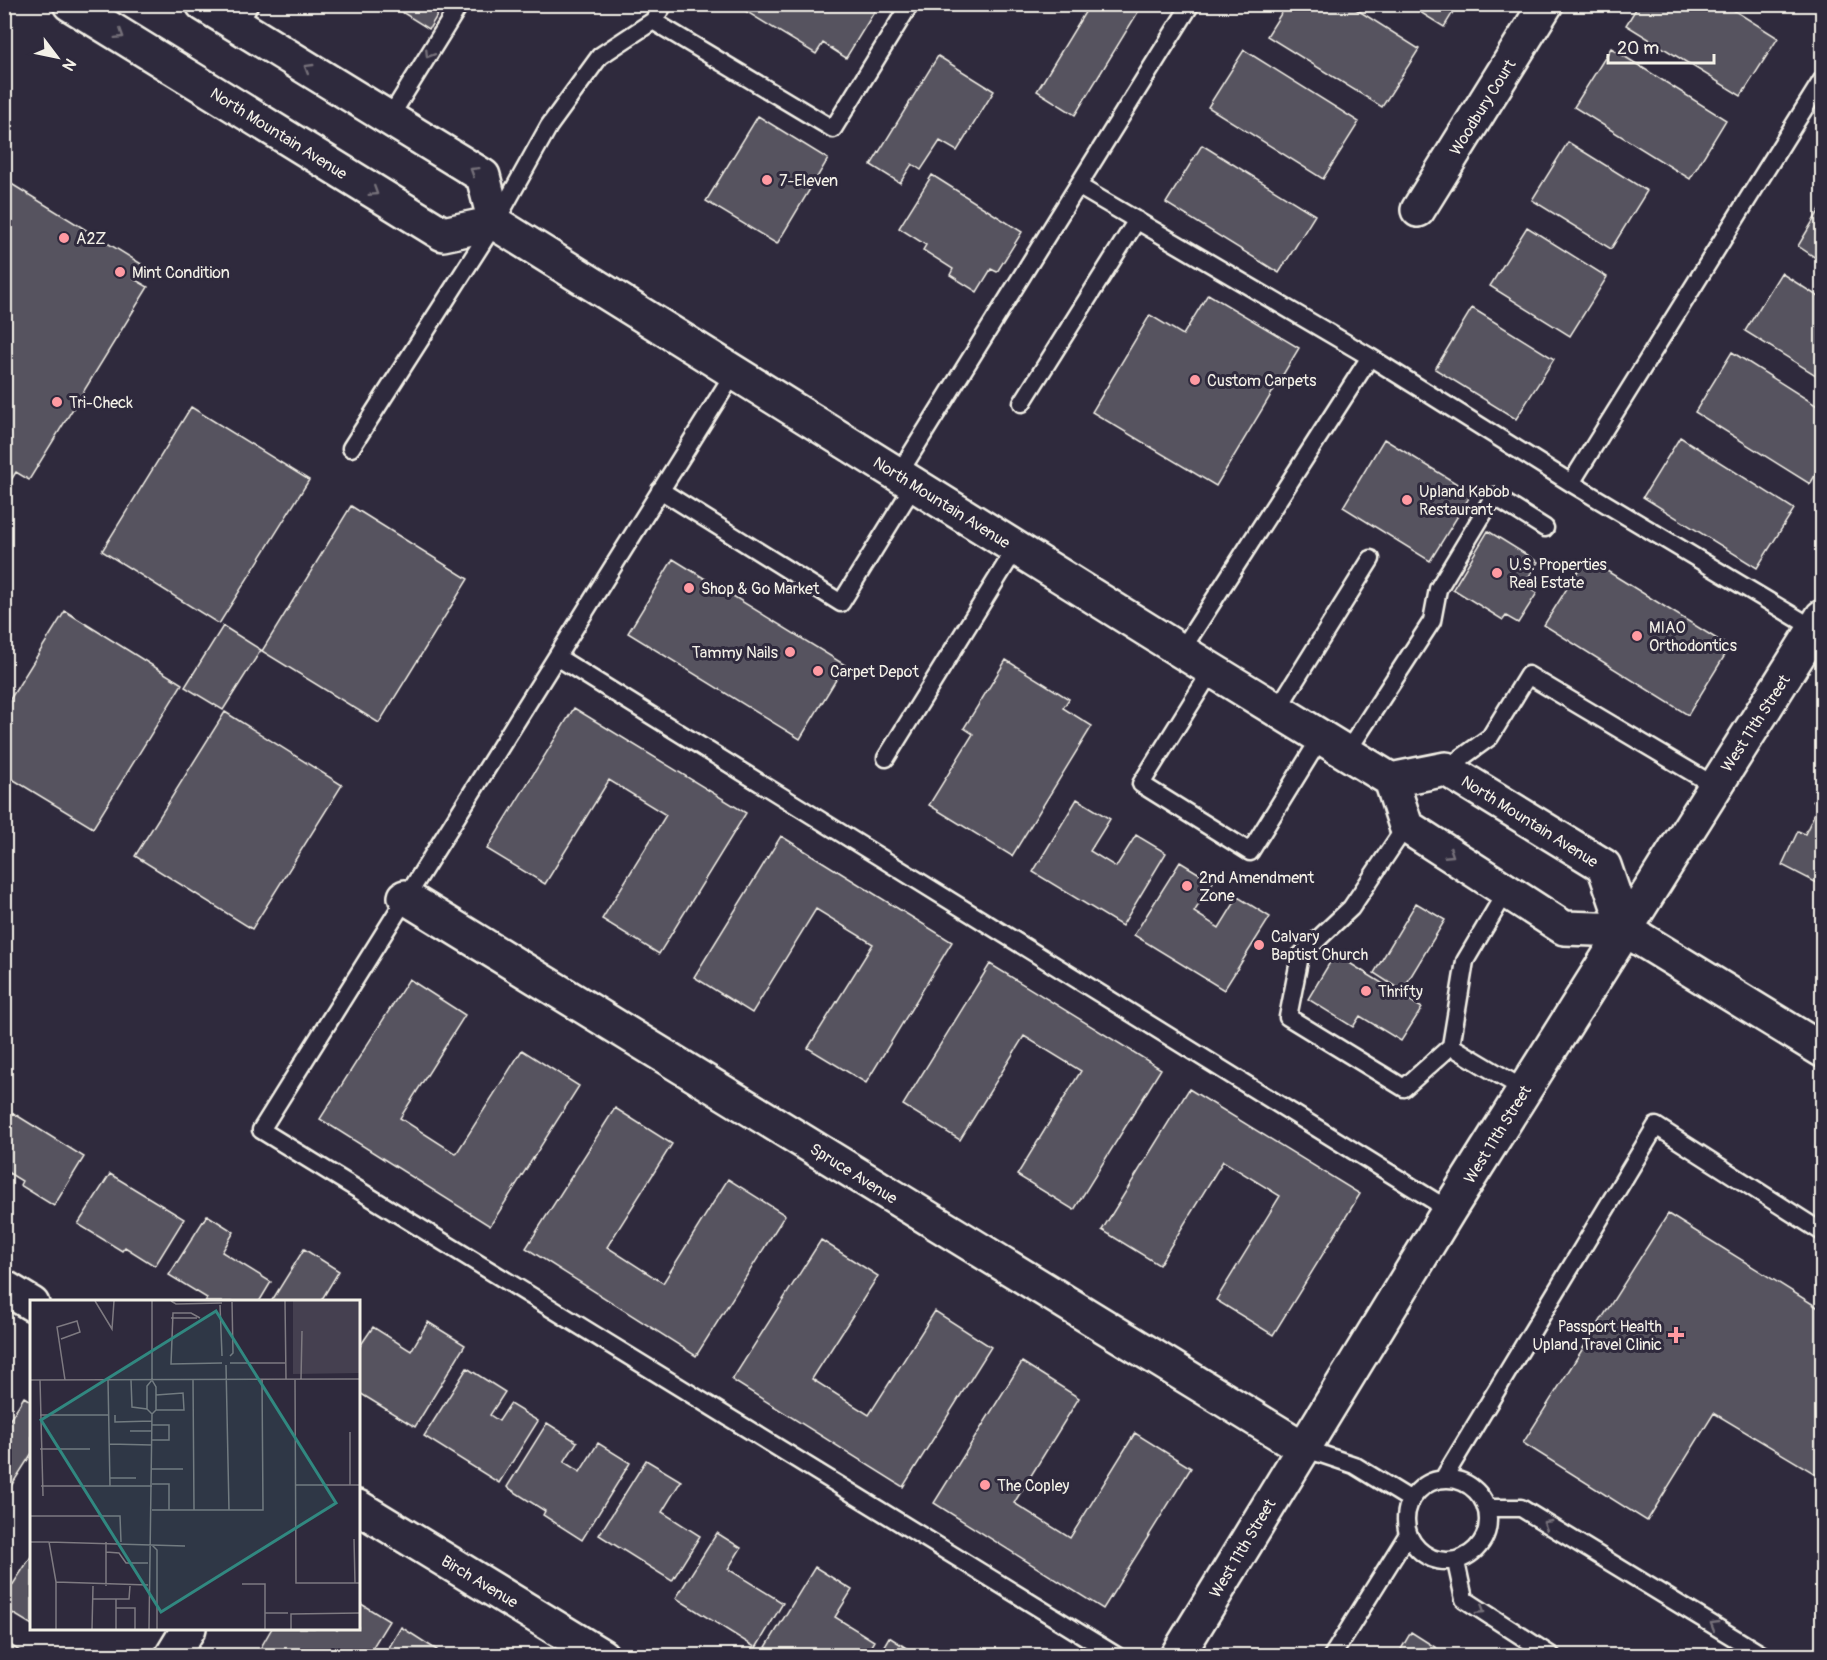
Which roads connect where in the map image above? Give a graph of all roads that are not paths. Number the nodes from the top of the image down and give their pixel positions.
1 (70, 4) edge
2 (203, 4) edge
3 (460, 4) edge
4 (664, 4) edge
5 (910, 4) edge
6 (1191, 4) edge
7 (1546, 4) edge
8 (244, 15) edge
9 (653, 21) junction
10 (1822, 80) edge
11 (390, 117) junction
12 (1078, 186) junction
13 (1418, 210) dead end
14 (1137, 220) junction
15 (495, 223) junction
16 (1370, 357) junction
17 (734, 373) junction
18 (1022, 403) dead end
19 (351, 448) dead end
20 (906, 480) junction
21 (1571, 483) junction
22 (660, 490) junction
23 (1545, 528) dead end
24 (1016, 548) junction
25 (1371, 559) dead end
26 (1819, 623) edge
27 (1181, 651) junction
28 (556, 657) junction
29 (1212, 670) junction
30 (1276, 710) junction
31 (1334, 744) junction
32 (886, 758) dead end
33 (1446, 769) junction
34 (1391, 780) junction
35 (1715, 786) junction
36 (1406, 826) junction
37 (1507, 890) junction
38 (405, 897) junction
39 (1626, 930) junction
40 (1450, 1046) junction
41 (1822, 1050) edge
42 (1525, 1090) junction
43 (1449, 1210) junction
44 (1822, 1232) edge
45 (4, 1287) edge
46 (30, 1303) edge
47 (1303, 1448) junction
48 (1443, 1479) junction
49 (1411, 1500) junction
50 (360, 1508) edge
51 (1487, 1508) junction
52 (1408, 1534) junction
53 (1456, 1562) junction
54 (188, 1630) edge
55 (172, 1656) edge
56 (602, 1656) edge
57 (1117, 1656) edge
58 (1178, 1656) edge
59 (1332, 1656) edge
60 (1552, 1656) edge
61 (1764, 1656) edge

1 -> 15 street, North Mountain Avenue
2 - 8 street
3 -> 11 lane
4 - 9 lane
5 - 9 lane
6 - 12 lane
7 - 13 street, Woodbury Court
11 -> 8 street
9 - 15 lane
10 - 21 lane
15 -> 11 street
12 - 14 lane
12 - 20 lane
14 - 16 lane
14 - 18 lane
15 - 17 street, North Mountain Avenue
15 - 19 lane
16 - 21 lane
16 - 27 lane
17 - 20 street, North Mountain Avenue
17 - 22 lane
20 - 22 lane
20 - 24 street, North Mountain Avenue
21 - 26 lane
22 - 28 lane
23 - 31 lane
24 - 27 street, North Mountain Avenue
24 - 32 lane
25 - 30 lane
26 - 35 street, West 11th Street
27 - 29 street, North Mountain Avenue
28 - 38 lane
28 - 43 lane
29 - 30 street, North Mountain Avenue
29 - 31 lane
30 - 31 street, North Mountain Avenue
31 - 34 street, North Mountain Avenue
33 - 34 street, North Mountain Avenue
33 - 35 lane
33 - 39 street, North Mountain Avenue
34 - 36 street
35 - 39 street, West 11th Street
36 -> 37 street
36 - 40 lane
37 - 39 street
37 - 40 lane
38 - 47 street, Spruce Avenue
38 - 57 lane
39 - 41 street
39 - 42 street, West 11th Street
40 - 42 lane
42 - 43 street, West 11th Street
43 - 47 street, West 11th Street
44 - 48 lane
45 - 46 street
47 - 49 lane
47 - 58 street, West 11th Street
48 - 49 lane
48 - 51 lane
49 - 52 lane
50 - 56 street, Birch Avenue
51 - 53 lane
61 -> 51 lane
52 - 53 lane
52 - 59 lane
53 -> 60 lane
54 - 55 street

